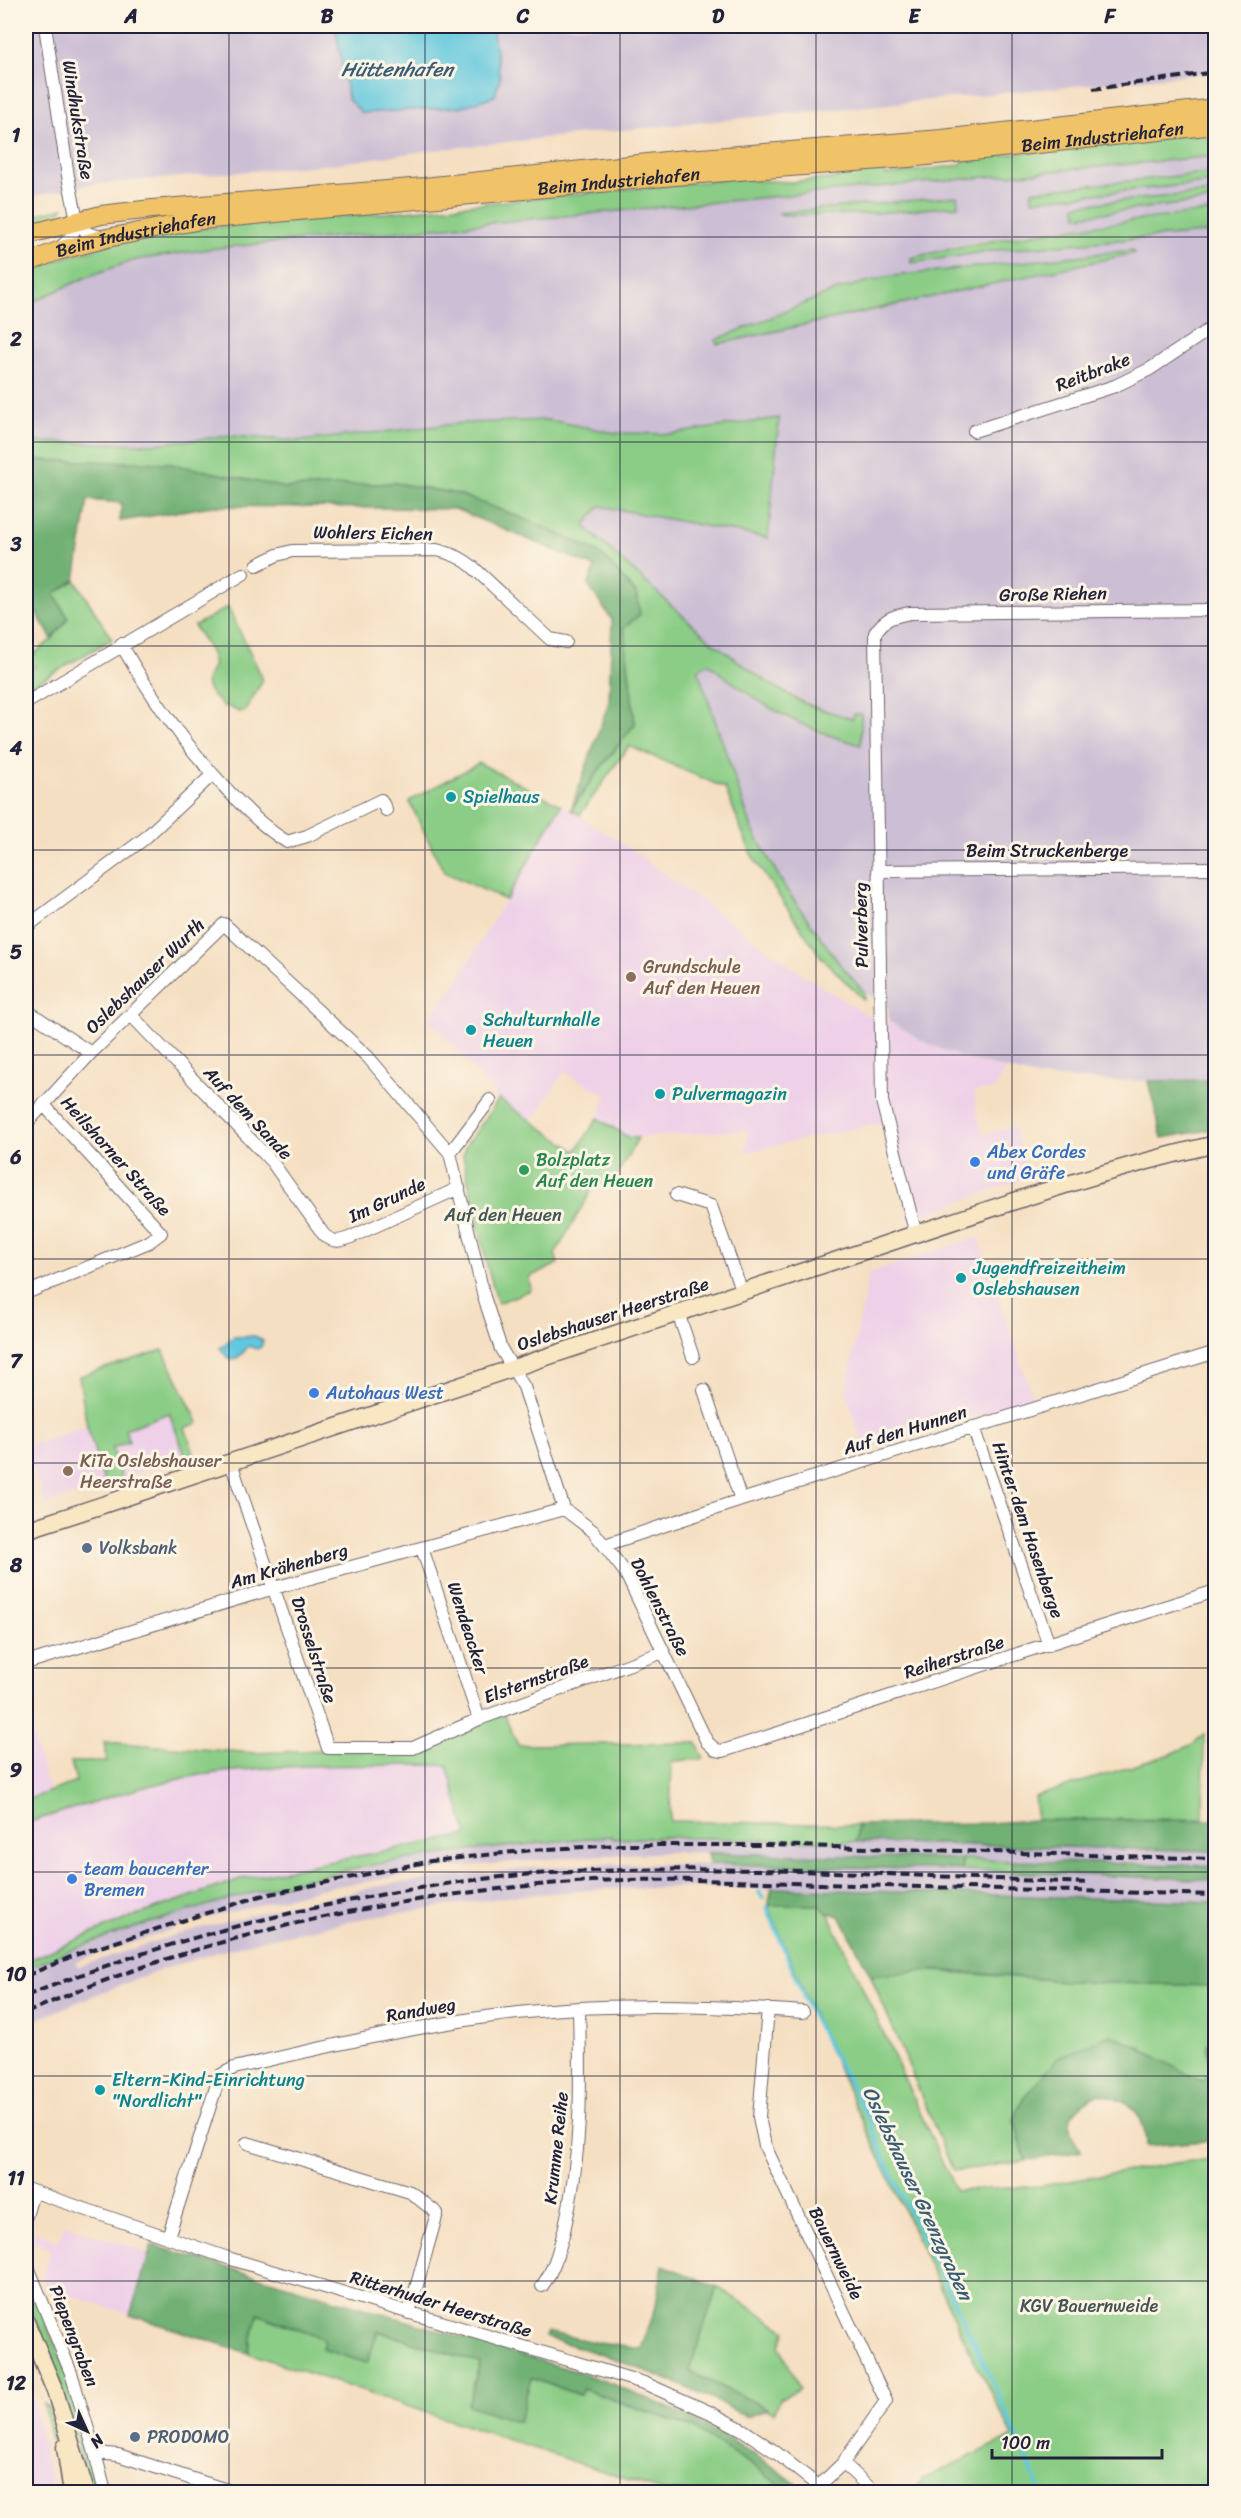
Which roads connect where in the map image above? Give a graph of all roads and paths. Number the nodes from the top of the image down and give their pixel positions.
1 (45, 26) edge
2 (1215, 108) edge
3 (1215, 125) edge
4 (77, 220) junction
5 (26, 235) edge
6 (107, 238) junction
7 (58, 251) junction
8 (26, 263) edge
9 (1215, 325) edge
10 (974, 431) dead end
11 (257, 565) dead end
12 (243, 574) dead end
13 (1215, 610) edge
14 (891, 616) joint
15 (566, 642) dead end
16 (121, 644) junction
17 (26, 703) edge
18 (212, 775) junction
19 (386, 810) dead end
20 (1215, 868) edge
21 (878, 871) junction
22 (26, 927) edge
23 (26, 1010) edge
24 (131, 1015) junction
25 (91, 1053) junction
26 (490, 1100) dead end
27 (44, 1104) junction
28 (26, 1124) edge
29 (1215, 1144) edge
30 (450, 1153) junction
31 (459, 1188) junction
32 (676, 1195) dead end
33 (916, 1235) junction
34 (331, 1240) joint
35 (742, 1292) junction
36 (26, 1293) edge
37 (678, 1313) junction
38 (1215, 1352) edge
39 (693, 1357) dead end
40 (513, 1368) junction
41 (704, 1390) dead end
42 (973, 1427) junction
43 (231, 1463) junction
44 (741, 1500) junction
45 (564, 1509) junction
46 (26, 1530) edge
47 (606, 1545) junction
48 (422, 1548) junction
49 (274, 1587) junction
50 (1215, 1591) edge
51 (1049, 1645) junction
52 (663, 1652) junction
53 (26, 1663) edge
54 (479, 1719) junction
55 (707, 1742) joint
56 (328, 1748) joint
57 (579, 2009) junction
58 (768, 2009) junction
59 (803, 2012) dead end
60 (247, 2143) dead end
61 (29, 2190) edge
62 (26, 2216) edge
63 (168, 2238) junction
64 (26, 2262) edge
65 (542, 2286) dead end
66 (409, 2313) junction
67 (26, 2322) edge
68 (61, 2413) junction
69 (95, 2453) junction
70 (843, 2463) junction
71 (822, 2489) edge
72 (72, 2493) edge
73 (86, 2493) edge
74 (105, 2493) edge
75 (233, 2493) edge
76 (874, 2493) edge

1 - 4 street, Windhukstraße
2 - 4 main road, Beim Industriehafen
3 - 6 main road, Beim Industriehafen
4 - 5 main road, Beim Industriehafen
4 - 6 street
4 - 7 street
6 - 7 main road, Beim Industriehafen
7 - 8 main road, Beim Industriehafen
9 - 10 street, Reitbrake
11 - 15 street, Wohlers Eichen
12 - 16 street
13 - 14 street, Große Riehen
14 - 21 street, Pulverberg
16 - 17 street
16 - 18 street
18 - 19 street
18 - 22 street
20 - 21 street, Beim Struckenberge
21 - 33 street, Pulverberg
23 - 25 street, Oslebshauser Wurth
24 - 25 street, Oslebshauser Wurth
24 - 30 street, Oslebshauser Wurth
24 - 34 street, Auf dem Sande
25 - 27 street
26 - 30 street
27 - 28 street
27 - 36 street, Heilshorner Straße
29 - 33 main road, Oslebshauser Heerstraße
30 - 31 street
31 - 34 street, Im Grunde
31 - 40 street
32 - 35 street
33 - 35 main road, Oslebshauser Heerstraße
35 - 37 main road, Oslebshauser Heerstraße
37 - 39 street
37 - 40 main road, Oslebshauser Heerstraße
38 - 42 street, Auf den Hunnen
40 - 43 main road, Oslebshauser Heerstraße
40 - 45 street
41 - 44 street
42 - 44 street, Auf den Hunnen
42 - 51 street, Hinter dem Hasenberge
43 - 46 main road, Oslebshauser Heerstraße
43 - 49 street, Drosselstraße
44 - 47 street, Auf den Hunnen
45 - 47 street, Dohlenstraße
45 - 48 street, Am Krähenberg
47 - 52 street, Dohlenstraße
48 - 49 street, Am Krähenberg
48 - 54 street, Wendeacker
49 - 53 street, Am Krähenberg
49 - 56 street, Drosselstraße
50 - 51 street, Reiherstraße
51 - 55 street, Reiherstraße
52 - 54 street, Elsternstraße
52 - 55 street, Dohlenstraße
54 - 56 street, Elsternstraße
57 - 58 street, Randweg
57 - 63 street, Randweg
57 - 65 street, Krumme Reihe
58 - 59 street, Randweg
58 - 70 street, Bauernweide
60 - 66 street
61 - 62 street
61 - 63 street, Ritterhuder Heerstraße
63 - 66 street, Ritterhuder Heerstraße
64 - 69 street, Piepengraben
66 - 71 street, Ritterhuder Heerstraße
67 - 68 main road
68 - 72 main road
68 - 73 main road
69 - 74 street, Piepengraben
69 - 75 street
70 - 71 street, Bauernweide
70 - 76 street

